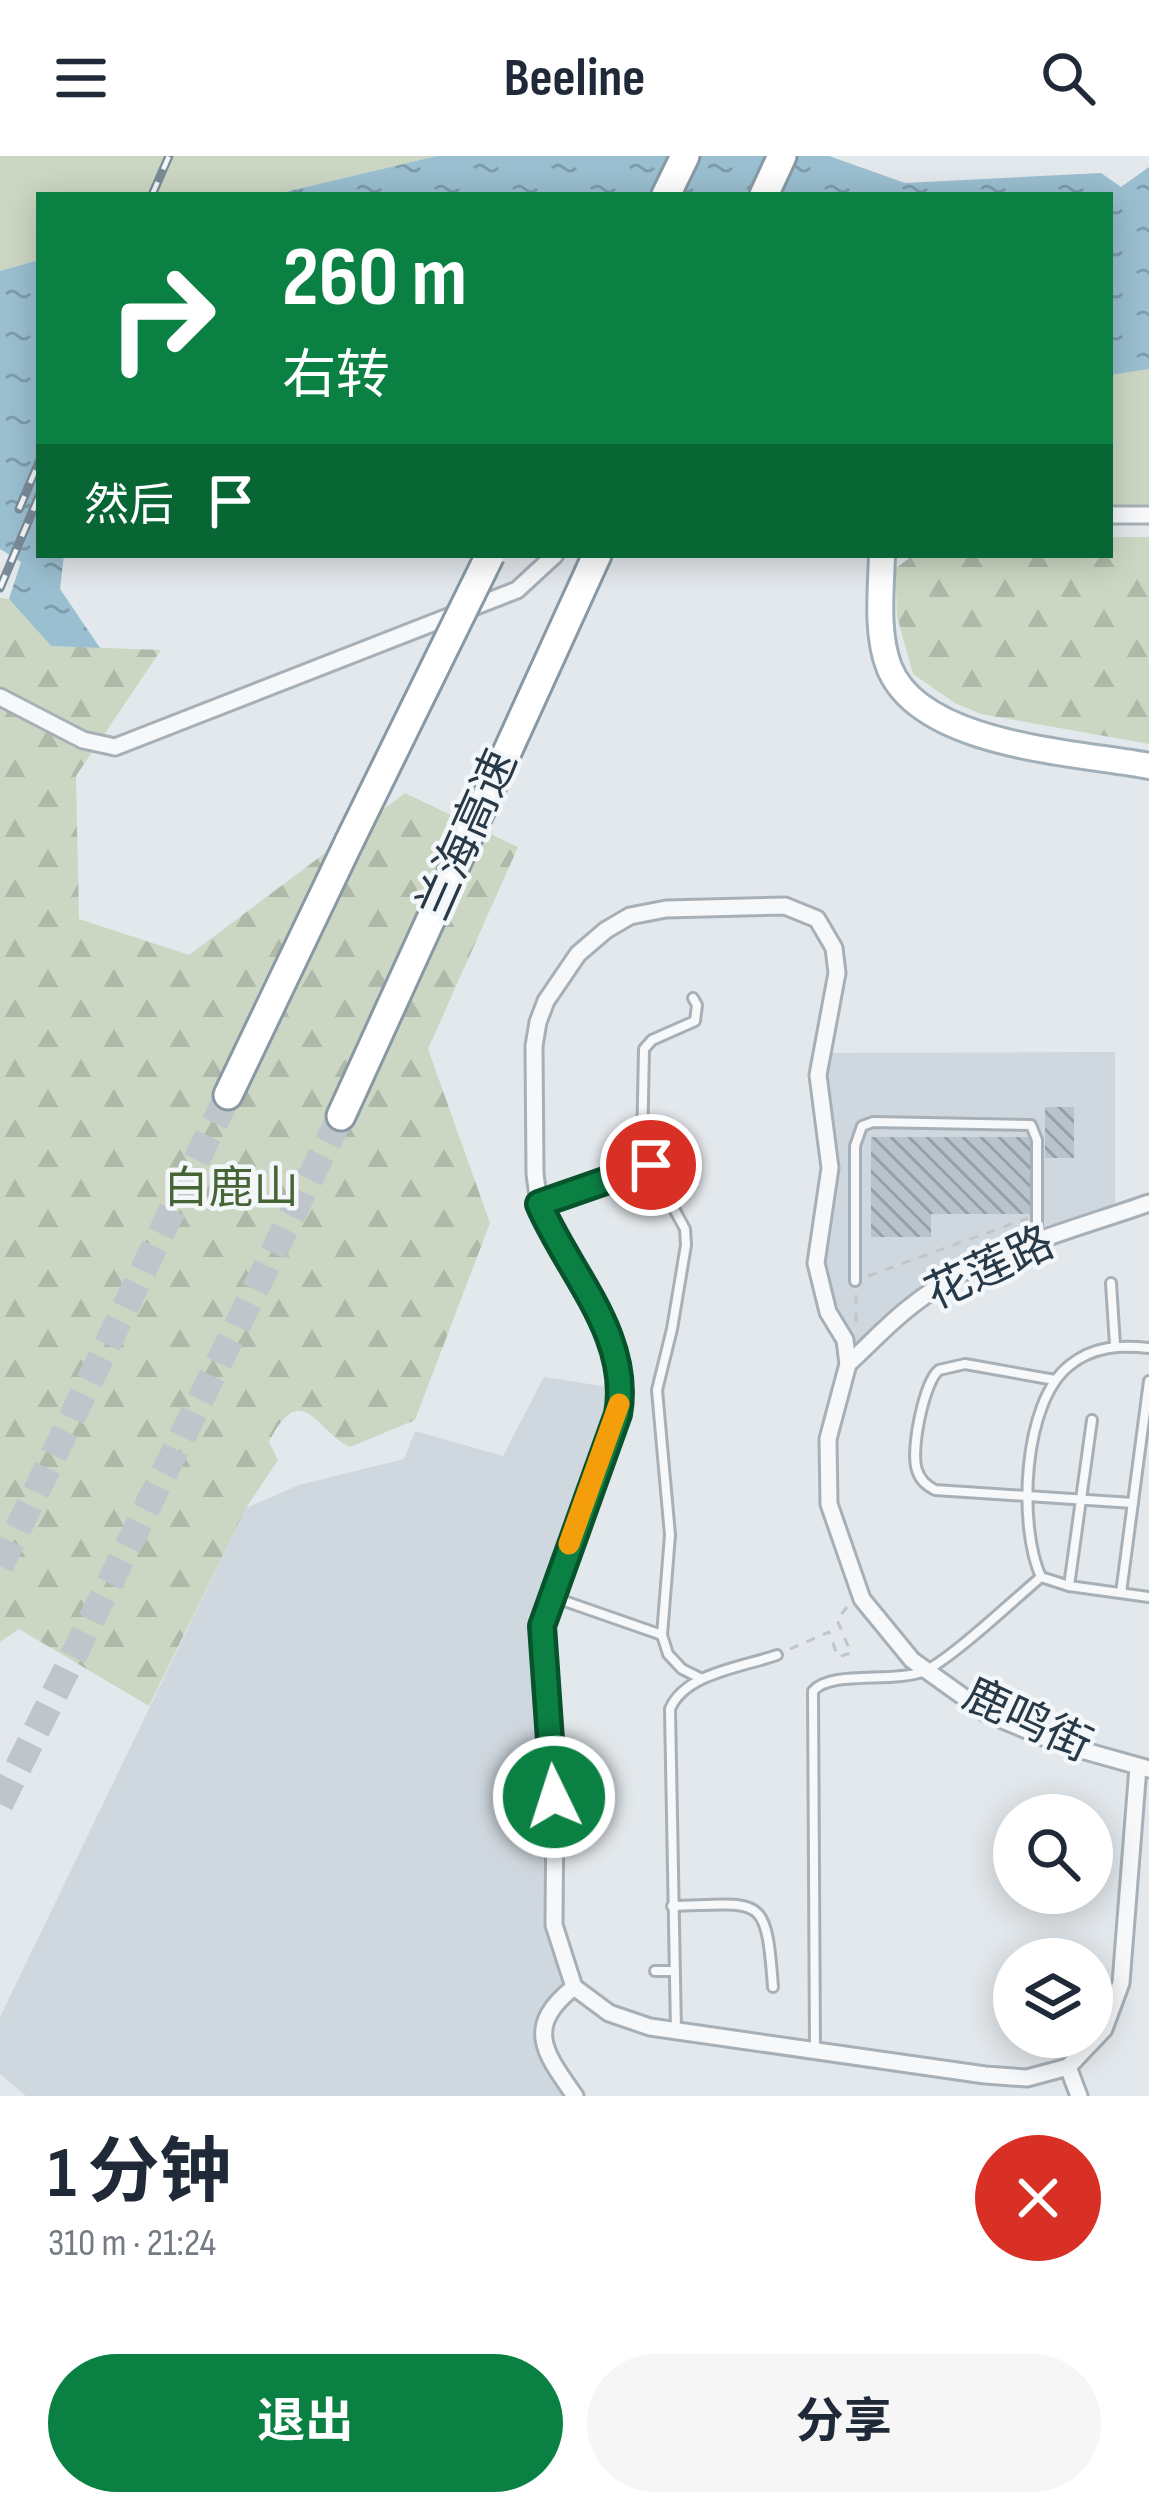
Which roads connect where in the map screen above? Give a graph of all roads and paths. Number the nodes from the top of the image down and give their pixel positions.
1 (686, 156) edge
2 (782, 156) edge
3 (668, 192) edge
4 (765, 192) edge
5 (1113, 515) edge
6 (1149, 515) edge
7 (489, 558) edge
8 (552, 558) edge
9 (596, 558) edge
10 (882, 558) edge
11 (0, 698) edge
12 (1149, 766) edge
13 (693, 998) dead end
14 (228, 1095) tunnel mouth
15 (341, 1116) tunnel mouth
16 (651, 1165) junction
17 (1149, 1203) edge
18 (539, 1204) junction
19 (1037, 1204) junction
20 (1037, 1242) junction
21 (855, 1281) junction
22 (1111, 1282) dead end
23 (1115, 1345) junction
24 (1149, 1348) edge
25 (848, 1364) junction
26 (1055, 1380) junction
27 (1149, 1381) edge
28 (1092, 1420) dead end
29 (1028, 1496) junction
30 (1081, 1499) junction
31 (1133, 1502) junction
32 (1041, 1577) junction
33 (1069, 1586) junction
34 (1121, 1593) junction
35 (550, 1596) junction
36 (1149, 1597) edge
37 (862, 1599) junction
38 (662, 1635) junction
39 (777, 1655) joint
40 (928, 1671) junction
41 (700, 1678) junction
42 (1143, 1768) edge
43 (672, 1906) junction
44 (655, 1971) dead end
45 (673, 1971) junction
46 (772, 1987) dead end
47 (574, 1988) junction
48 (676, 2031) junction
49 (814, 2051) junction
50 (1068, 2067) junction
51 (575, 2096) edge
52 (1079, 2096) edge

1 - 3 highway
2 - 4 highway
5 - 6 street
7 - 14 highway, bridge
8 - 11 street
9 - 15 highway, 兰海高速
10 - 12 main road
13 - 16 lane
16 - 18 lane
16 - 38 lane
17 - 20 street, 花莲路
18 - 25 street
18 - 35 street
19 - 20 lane
19 - 21 path
19 - 21 lane
20 - 25 street, 花莲路
21 - 25 path
22 - 23 lane
23 - 24 lane
23 - 26 lane
25 - 37 street
26 - 29 lane
26 - 29 lane
27 - 31 lane
28 - 30 lane
29 - 30 lane
29 - 32 lane
30 - 31 lane
30 - 33 lane
31 - 34 lane
32 - 33 lane
32 - 40 lane
33 - 34 lane
34 - 36 lane
35 - 38 lane
35 - 47 street
37 - 39 path
37 - 40 street, 鹿鸣街
38 - 41 lane
39 - 41 lane
40 - 42 street, 鹿鸣街
40 - 49 lane
41 - 43 lane
42 - 50 street
43 - 45 lane
43 - 46 lane
44 - 45 lane
45 - 48 lane
47 - 48 street
47 - 51 street
48 - 49 street
49 - 50 street
50 - 52 street

